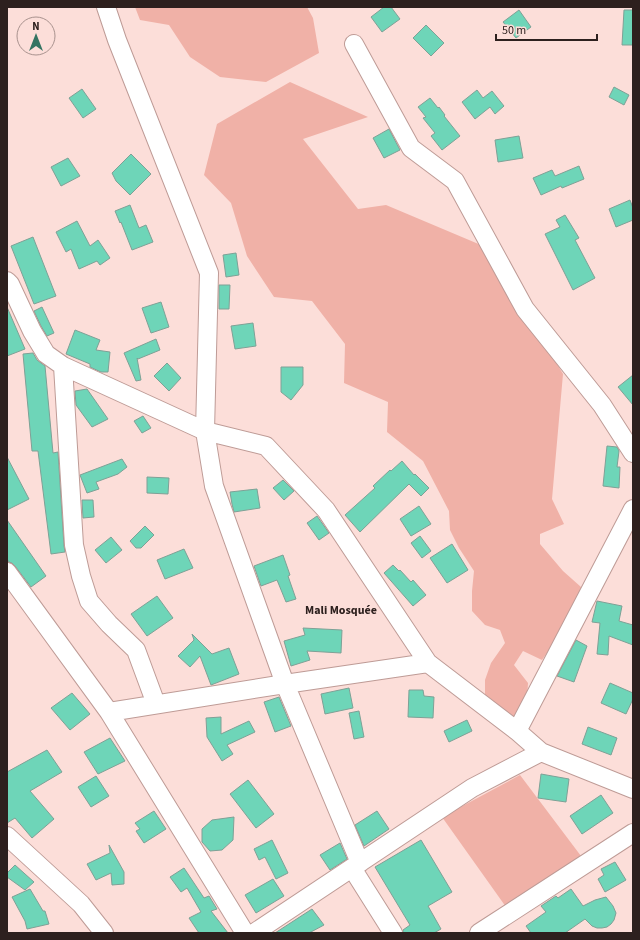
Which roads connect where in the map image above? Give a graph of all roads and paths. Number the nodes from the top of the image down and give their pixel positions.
1 (106, 7) edge
2 (354, 44) dead end
3 (7, 280) edge
4 (63, 366) junction
5 (205, 431) junction
6 (633, 453) edge
7 (632, 512) edge
8 (7, 572) edge
9 (428, 663) junction
10 (285, 684) junction
11 (156, 704) junction
12 (109, 712) junction
13 (517, 731) junction
14 (541, 752) junction
15 (633, 789) edge
16 (633, 833) edge
17 (7, 836) edge
18 (356, 866) junction
19 (104, 933) edge
20 (244, 933) edge
21 (254, 933) edge
22 (393, 933) edge
23 (479, 933) edge

1 - 5 street
2 - 6 street
3 - 4 street
4 - 5 street
4 - 11 street
5 - 9 street
5 - 10 street
7 - 13 street
8 - 12 street
9 - 10 street
9 - 13 street
10 - 11 street
10 - 18 street
11 - 12 street
12 - 20 street
13 - 14 street
14 - 15 street
14 - 18 street
16 - 23 street
17 - 19 street
18 - 21 street
18 - 22 street

